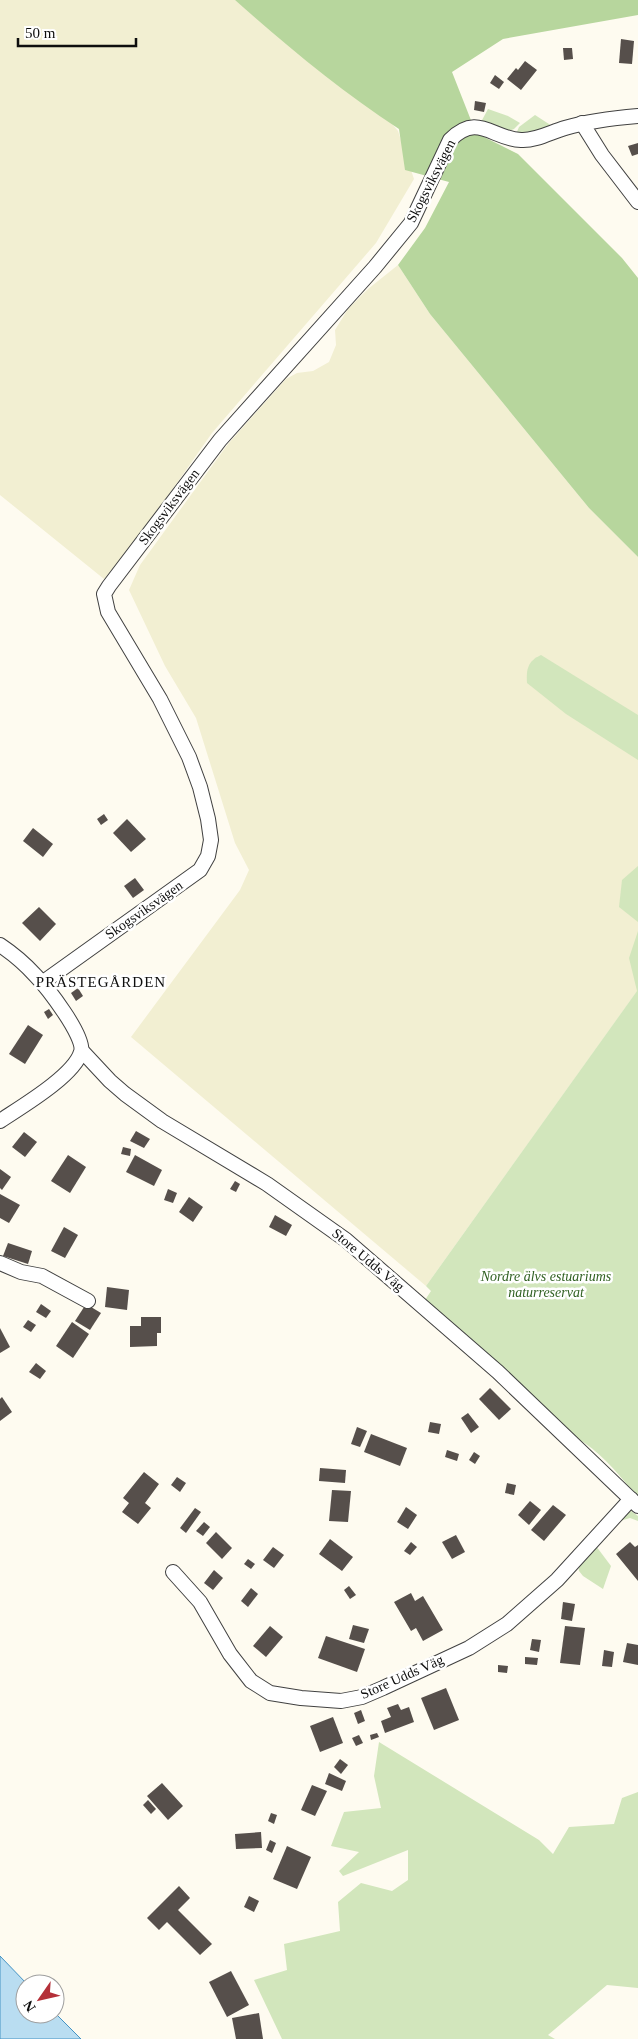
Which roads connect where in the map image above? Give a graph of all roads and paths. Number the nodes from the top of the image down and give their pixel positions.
1 (638, 116) edge
2 (582, 123) junction
3 (638, 202) edge
4 (0, 944) edge
5 (42, 983) junction
6 (82, 1051) junction
7 (0, 1120) edge
8 (0, 1263) edge
9 (88, 1301) dead end
10 (634, 1503) edge
11 (173, 1572) dead end

1 - 2 street, Skogsviksvägen
2 - 3 street
2 - 5 street, Skogsviksvägen
4 - 5 street, Store Udds Väg
5 - 6 street, Store Udds Väg
6 - 7 street
6 - 10 street, Store Udds Väg
8 - 9 street
10 - 11 street, Store Udds Väg

